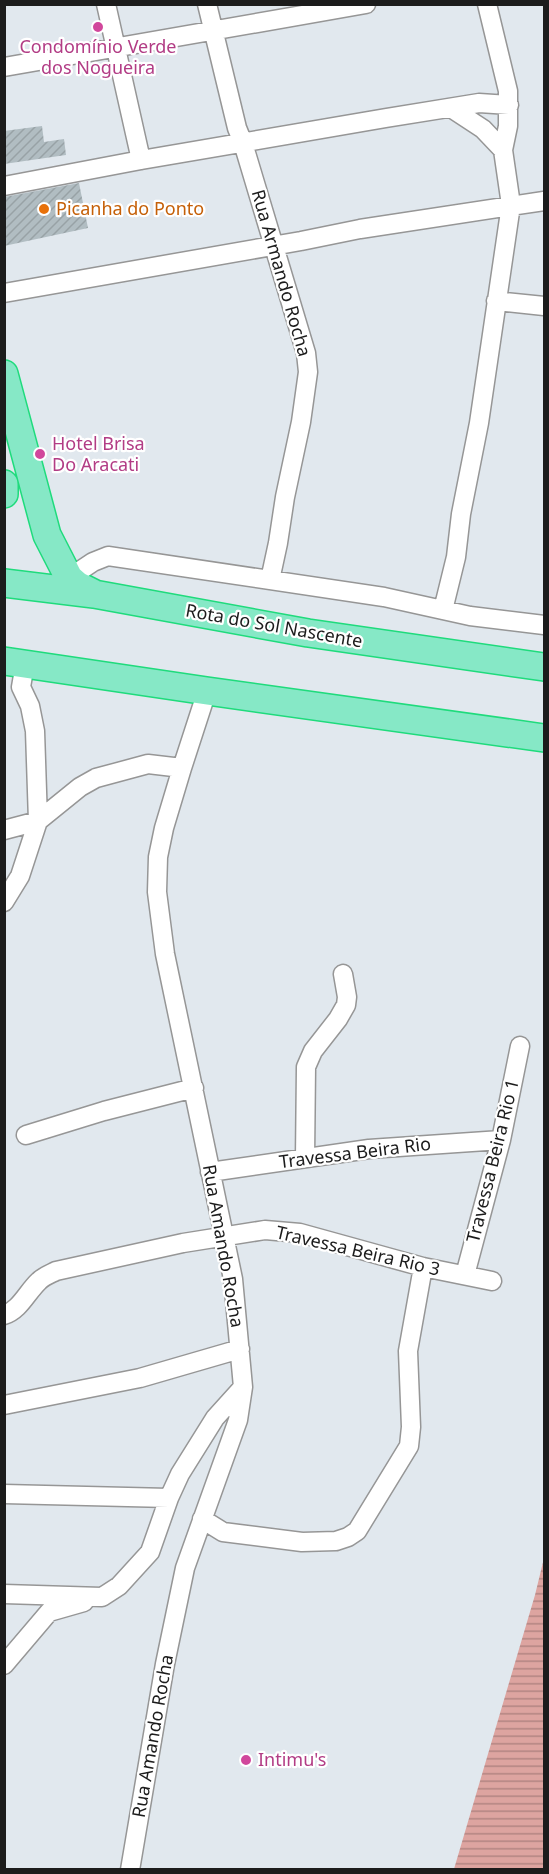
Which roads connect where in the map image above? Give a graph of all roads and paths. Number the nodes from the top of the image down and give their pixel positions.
1 (106, 4) edge
2 (207, 4) edge
3 (366, 4) edge
4 (487, 4) edge
5 (214, 31) junction
6 (116, 48) junction
7 (4, 67) edge
8 (509, 105) junction
9 (451, 108) junction
10 (243, 142) junction
11 (503, 150) junction
12 (141, 160) junction
13 (4, 186) edge
14 (544, 201) edge
15 (511, 204) junction
16 (273, 245) junction
17 (4, 293) edge
18 (496, 302) junction
19 (544, 306) edge
20 (4, 374) edge
21 (4, 484) edge
22 (4, 494) edge
23 (69, 578) junction
24 (270, 580) junction
25 (4, 583) edge
26 (94, 594) junction
27 (443, 610) junction
28 (544, 625) edge
29 (544, 667) edge
30 (14, 676) edge
31 (207, 692) junction
32 (544, 738) edge
33 (182, 768) junction
34 (38, 821) junction
35 (4, 830) edge
36 (4, 902) edge
37 (344, 974) dead end
38 (520, 1046) dead end
39 (194, 1088) junction
40 (26, 1135) dead end
41 (501, 1140) junction
42 (304, 1158) junction
43 (210, 1172) junction
44 (224, 1237) junction
45 (423, 1267) junction
46 (465, 1275) junction
47 (492, 1281) dead end
48 (4, 1315) edge
49 (240, 1349) junction
50 (243, 1387) junction
51 (4, 1405) edge
52 (4, 1494) edge
53 (169, 1498) junction
54 (202, 1519) junction
55 (4, 1594) edge
56 (102, 1597) junction
57 (4, 1665) edge
58 (130, 1869) edge

1 - 6 street
2 - 5 street, Rua Armando Rocha
3 - 5 street
4 - 8 street
5 - 6 street
5 - 10 street, Rua Armando Rocha
6 - 7 street
6 - 12 street
8 - 9 street
8 - 11 street
9 - 10 street
9 - 11 street
10 - 12 street
10 - 16 street, Rua Armando Rocha
11 - 15 street
12 - 13 street
14 - 15 street
15 - 16 street
15 - 18 street
16 - 17 street
16 - 24 street, Rua Armando Rocha
18 - 19 street
18 - 27 street
20 - 23 highway
21 - 22 highway
23 - 24 street
23 - 26 highway
24 - 27 street
25 - 26 highway, Rota do Sol Nascente
26 - 29 highway, Rota do Sol Nascente
27 - 28 street
30 - 31 highway
30 - 34 street
31 - 32 highway
31 - 33 street, Rua Amando Rocha
33 - 34 street
33 - 39 street, Rua Amando Rocha
34 - 35 street
34 - 36 street
37 - 42 street
38 - 41 street, Travessa Beira Rio 1
39 - 40 street
39 - 43 street, Rua Amando Rocha
41 - 42 street, Travessa Beira Rio
41 - 46 street, Travessa Beira Rio 1
42 - 43 street, Travessa Beira Rio
43 - 44 street, Rua Amando Rocha
44 - 45 street, Travessa Beira Rio 3
44 - 48 street, Travessa Beira Rio 3
44 - 49 street, Rua Amando Rocha
45 - 46 street, Travessa Beira Rio 3
45 - 54 street
46 - 47 street, Travessa Beira Rio 3
49 - 50 street, Rua Amando Rocha
49 - 51 street
50 - 53 street
50 - 54 street, Rua Amando Rocha
52 - 53 street
53 - 56 street
54 - 58 street, Rua Amando Rocha
55 - 56 street
56 - 57 street

